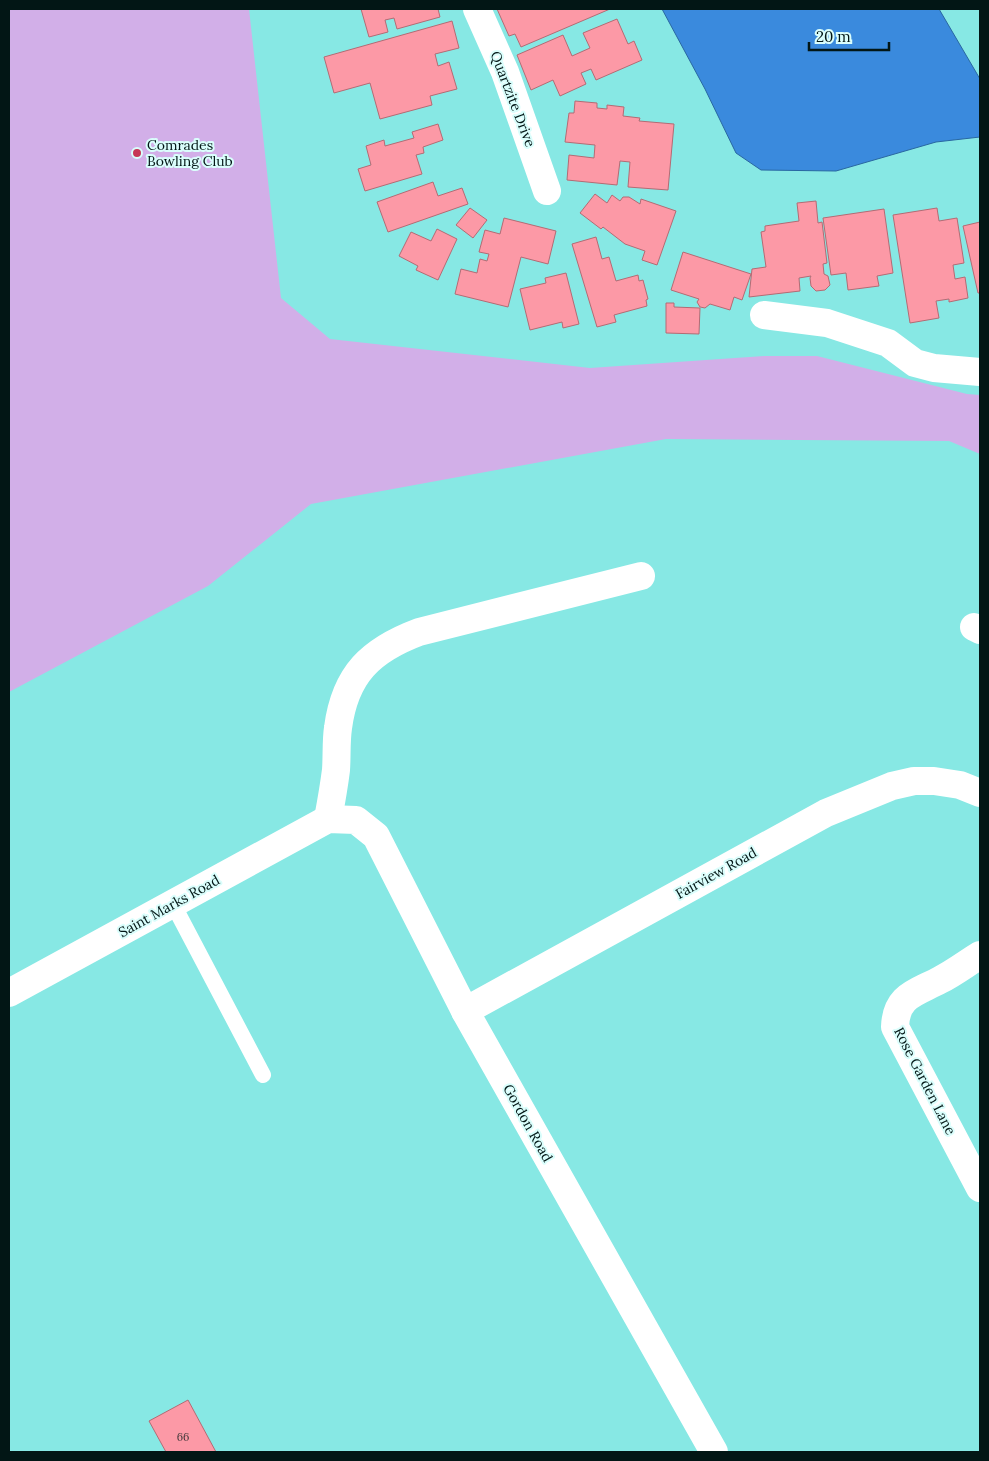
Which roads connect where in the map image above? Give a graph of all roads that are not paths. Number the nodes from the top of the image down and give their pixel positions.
1 (477, 9) edge
2 (547, 190) dead end
3 (764, 315) dead end
4 (980, 372) edge
5 (641, 576) dead end
6 (980, 792) edge
7 (328, 819) junction
8 (173, 904) junction
9 (980, 955) edge
10 (9, 993) edge
11 (465, 1011) junction
12 (263, 1075) dead end
13 (980, 1188) edge
14 (714, 1452) edge

1 - 2 street, Quartzite Drive
3 - 4 street
5 - 7 street
6 - 11 street, Fairview Road
7 - 8 street, Saint Marks Road
7 - 11 street, Gordon Road
8 - 10 street, Saint Marks Road
8 - 12 lane
9 - 13 street, Rose Garden Lane
11 - 14 street, Gordon Road

